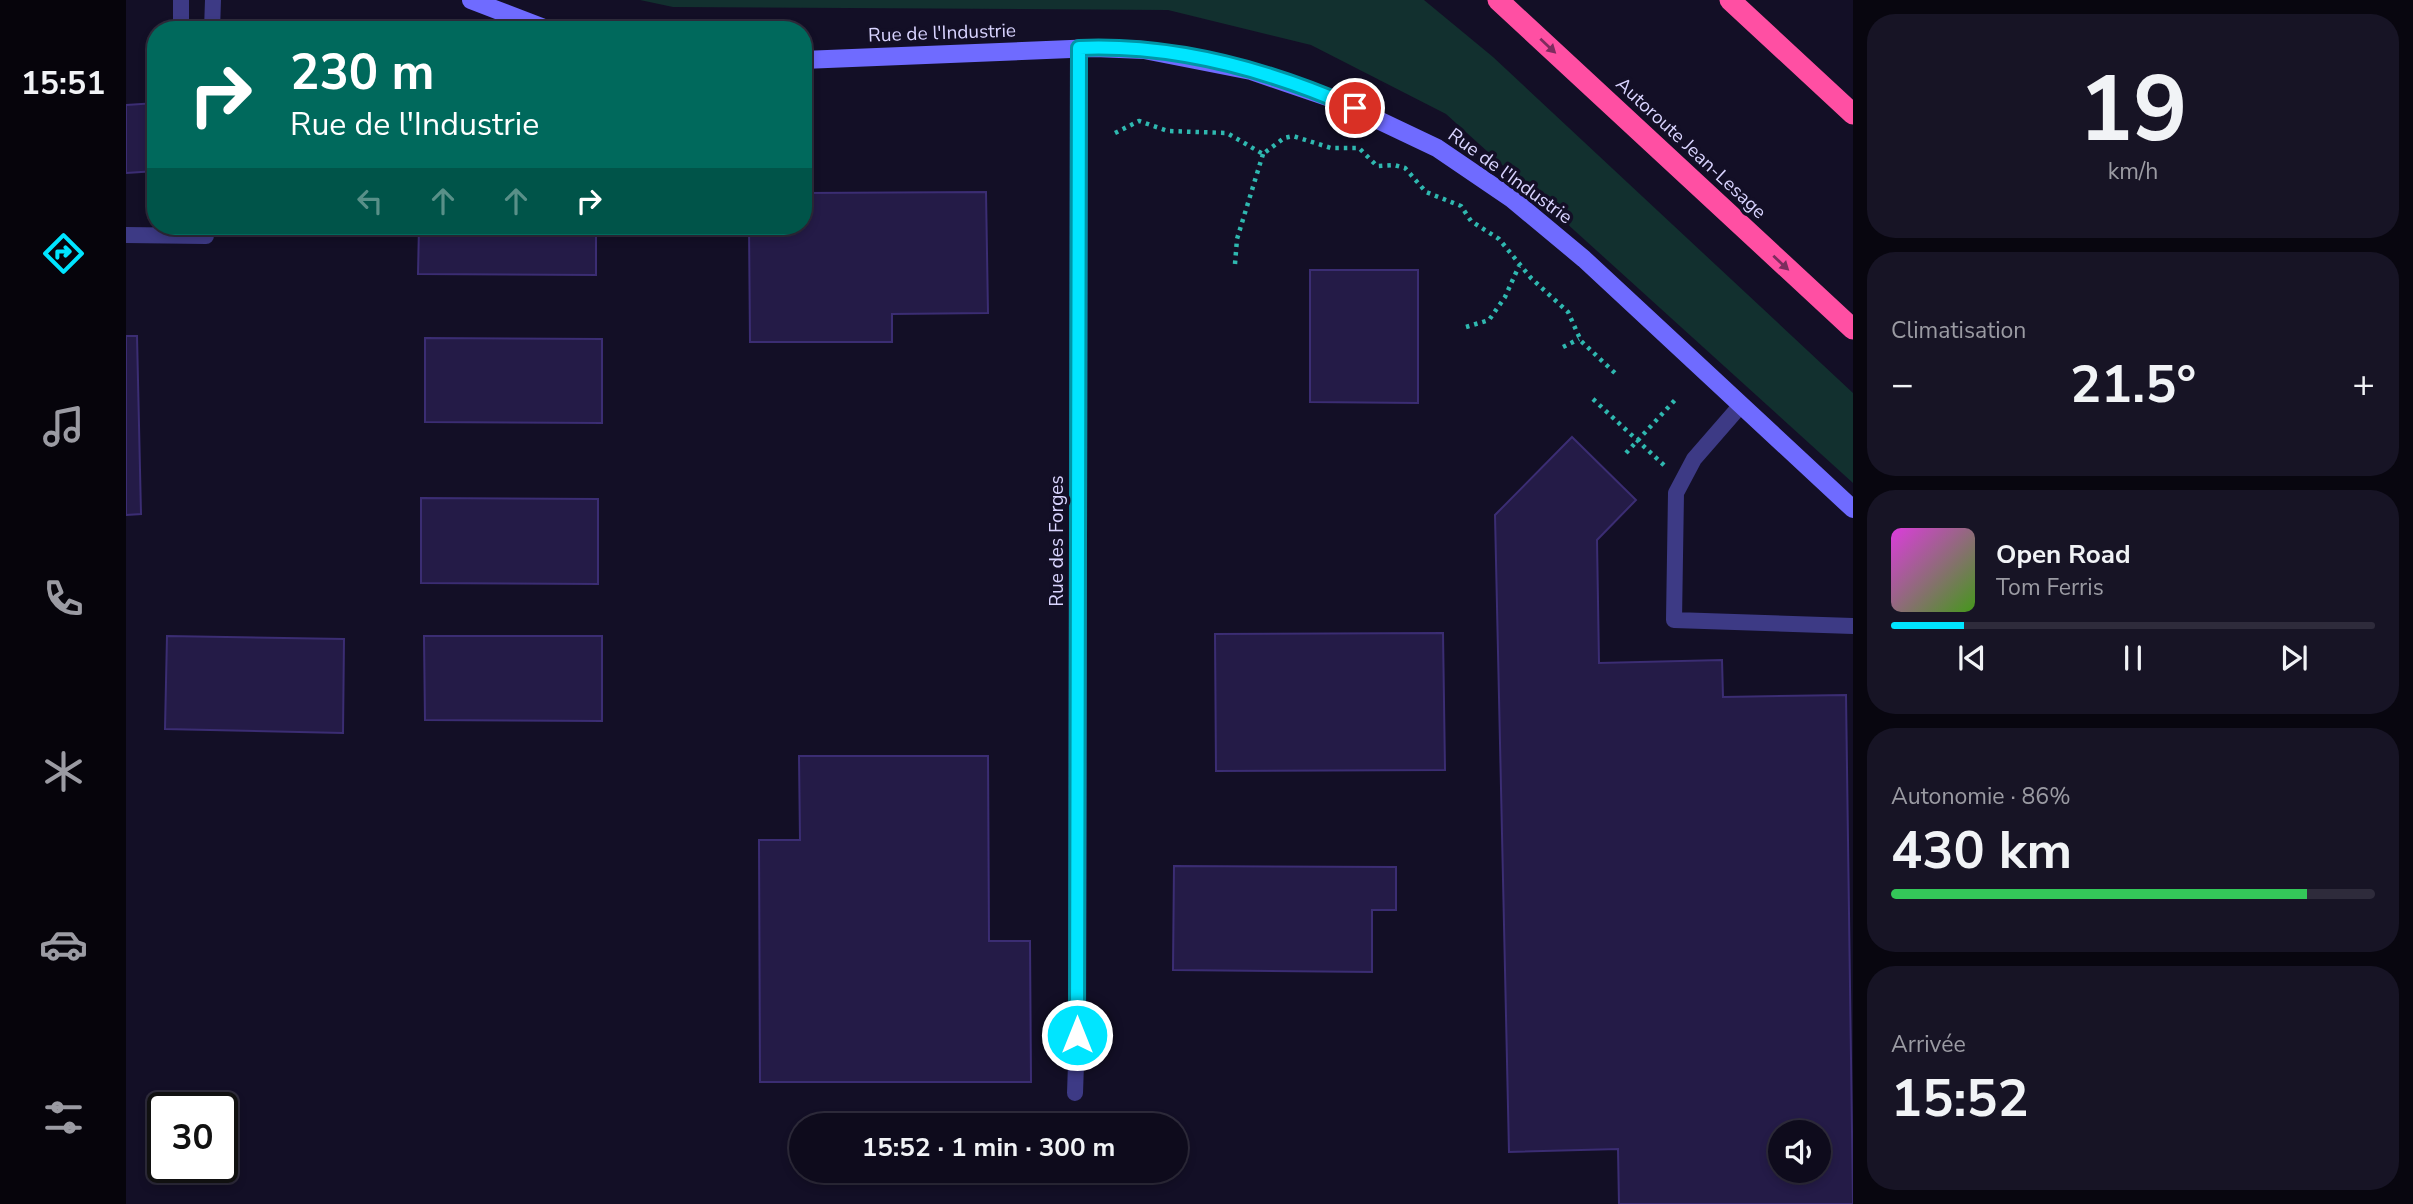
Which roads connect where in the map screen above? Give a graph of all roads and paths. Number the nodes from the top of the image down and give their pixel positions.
1 (181, 0) edge
2 (213, 0) edge
3 (471, 0) edge
4 (1498, 0) edge
5 (1730, 0) edge
6 (1751, 0) edge
7 (181, 19) dead end
8 (212, 21) edge
9 (526, 21) edge
10 (1079, 48) junction
11 (812, 60) edge
12 (1835, 97) junction
13 (1853, 114) edge
14 (1115, 133) dead end
15 (1263, 154) junction
16 (126, 235) edge
17 (206, 235) edge
18 (1235, 264) dead end
19 (1519, 266) junction
20 (1466, 327) dead end
21 (1853, 329) edge
22 (1579, 338) junction
23 (1563, 347) dead end
24 (1617, 374) dead end
25 (1593, 400) dead end
26 (1675, 400) dead end
27 (1741, 405) junction
28 (1637, 441) junction
29 (1626, 453) dead end
30 (1668, 470) dead end
31 (1853, 509) edge
32 (1853, 626) edge
33 (1077, 1035) joint
34 (1075, 1093) dead end

1 - 7 lane
2 - 8 lane
3 - 9 street
4 -> 21 highway, Autoroute Jean-Lesage
5 - 12 highway
6 - 12 highway
10 - 11 street, Rue de l'Industrie
10 - 27 street, Rue de l'Industrie
10 - 33 street, Rue des Forges
12 - 13 highway
14 - 15 path
15 - 18 path
15 - 19 path
16 - 17 lane
19 - 20 path
19 - 22 path
22 - 23 path
22 - 24 path
25 - 28 path
26 - 28 path
27 - 31 street, Rue de l'Industrie
27 - 32 lane
28 - 29 path
28 - 30 path
33 - 34 lane

